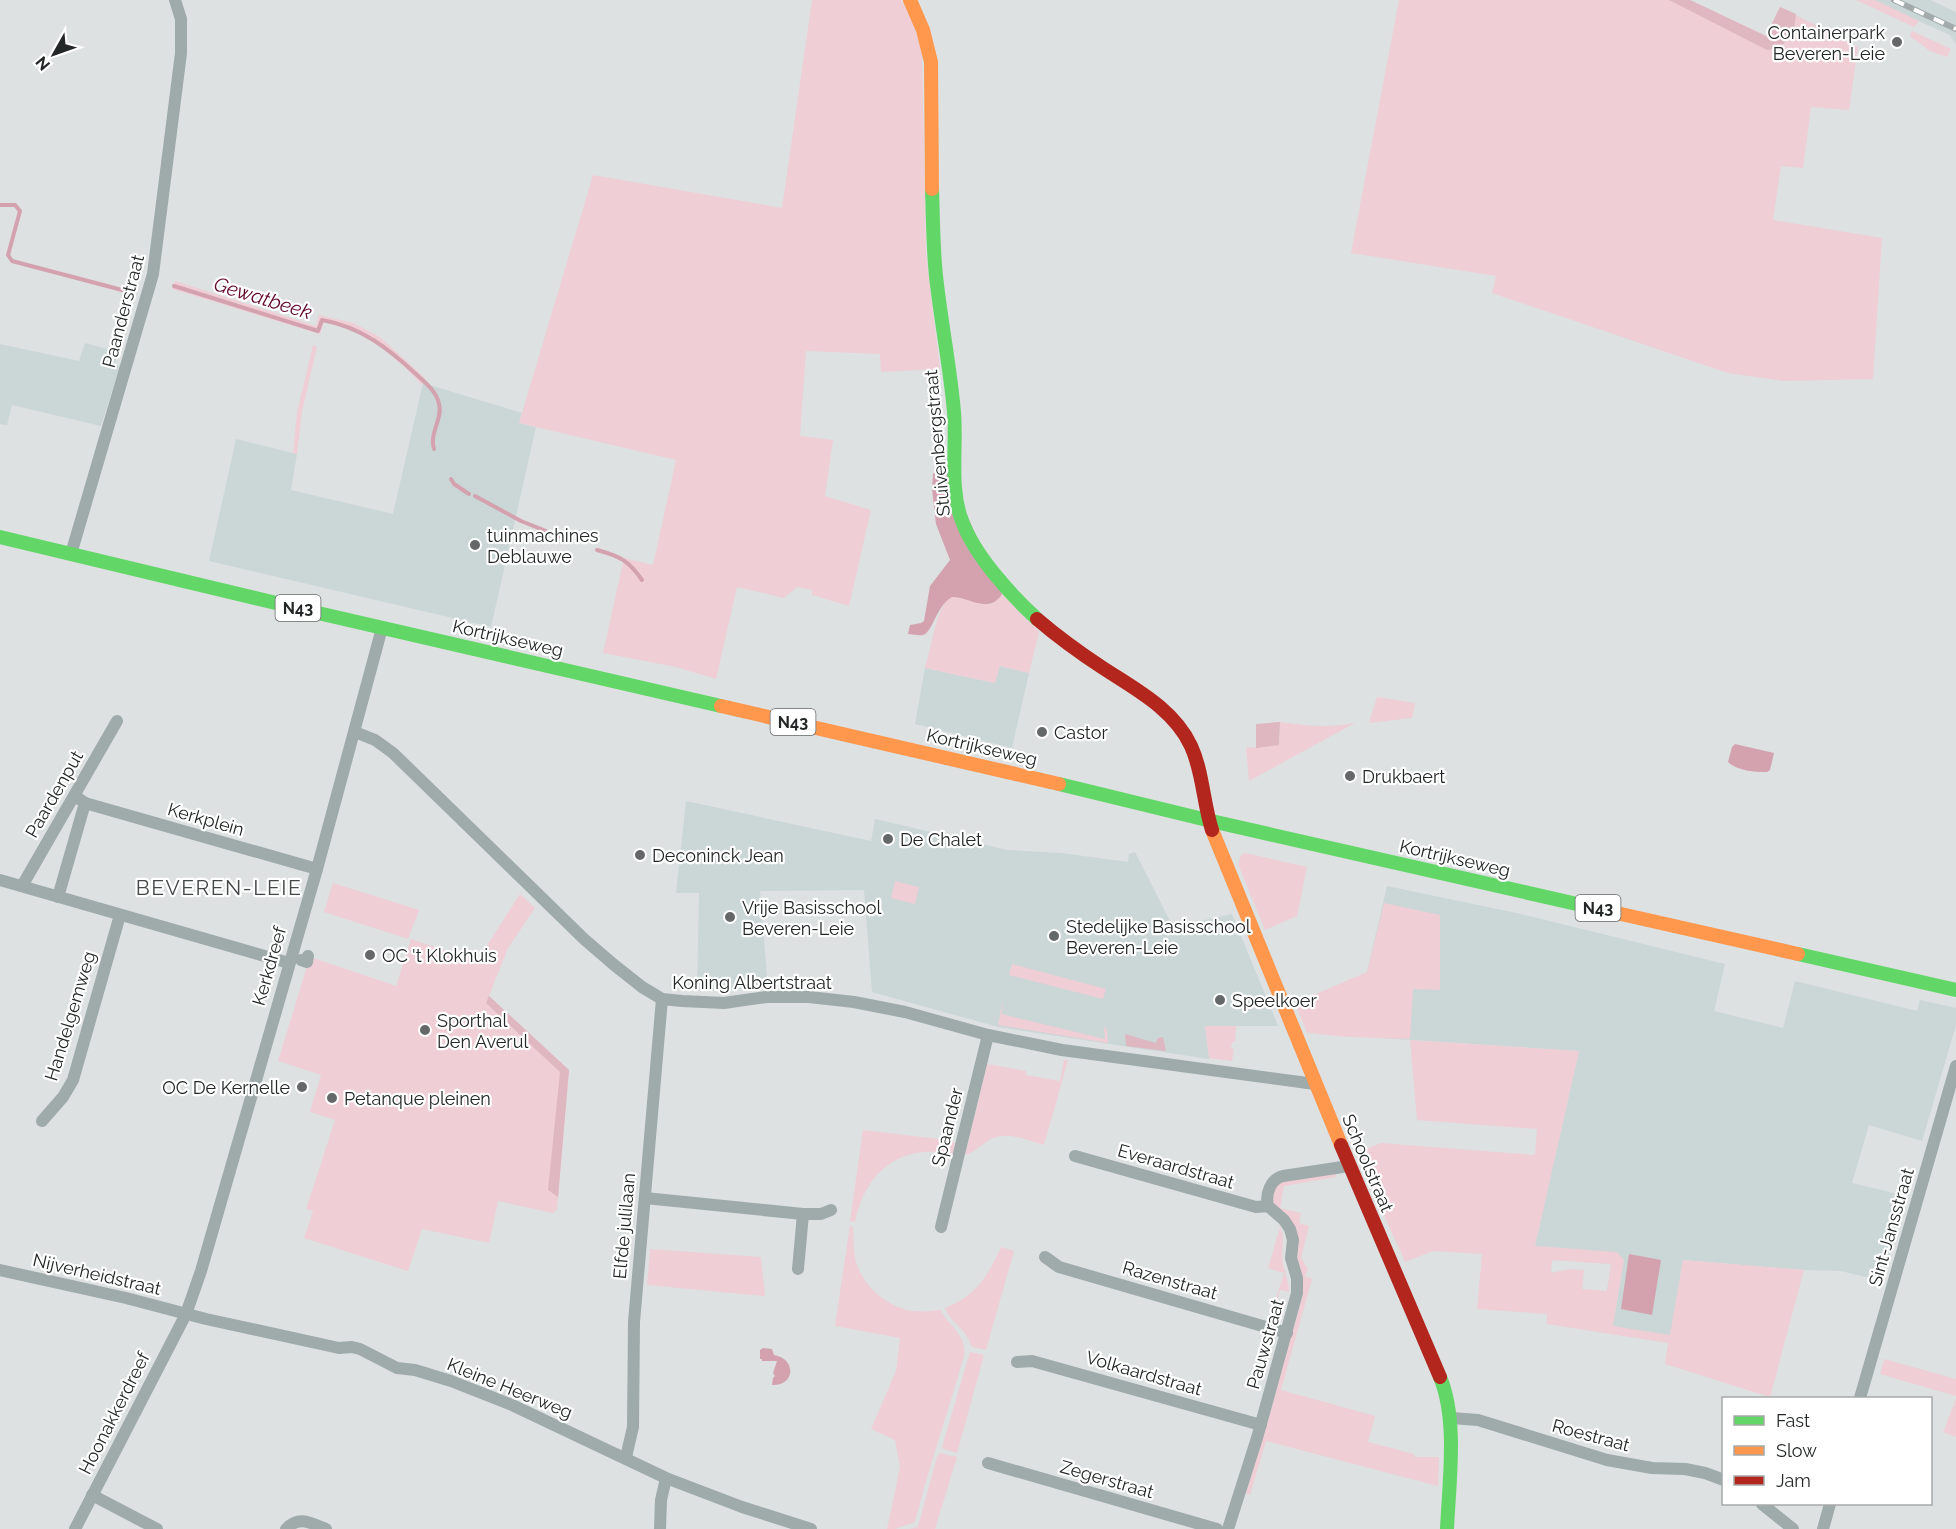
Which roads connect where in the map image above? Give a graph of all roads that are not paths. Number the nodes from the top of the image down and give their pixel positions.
1 (175, 0) edge
2 (910, 0) edge
3 (0, 537) edge
4 (71, 554) junction
5 (382, 628) junction
6 (117, 721) dead end
7 (355, 732) junction
8 (80, 799) junction
9 (1207, 820) junction
10 (317, 869) junction
11 (0, 880) edge
12 (22, 886) junction
13 (58, 897) junction
14 (120, 915) junction
15 (299, 960) junction
16 (1956, 990) edge
17 (662, 999) junction
18 (988, 1035) junction
19 (1956, 1066) edge
20 (1315, 1084) junction
21 (42, 1121) dead end
22 (1075, 1156) dead end
23 (1349, 1166) junction
24 (645, 1198) junction
25 (1268, 1206) junction
26 (831, 1210) dead end
27 (803, 1214) junction
28 (941, 1227) dead end
29 (1045, 1257) dead end
30 (798, 1269) dead end
31 (0, 1270) edge
32 (186, 1314) junction
33 (1287, 1333) junction
34 (1017, 1362) dead end
35 (1860, 1397) edge
36 (1451, 1418) junction
37 (1261, 1425) junction
38 (626, 1457) junction
39 (988, 1463) dead end
40 (666, 1478) junction
41 (1722, 1479) edge
42 (92, 1494) junction
43 (1764, 1505) edge
44 (1829, 1505) edge
45 (75, 1529) edge
46 (157, 1529) edge
47 (286, 1529) edge
48 (326, 1529) edge
49 (660, 1529) edge
50 (811, 1529) edge
51 (1217, 1529) edge
52 (1228, 1529) edge
53 (1447, 1529) edge
54 (1793, 1529) edge
55 (1823, 1529) edge

1 - 4 street, Paanderstraat
2 - 9 main road, Stuivenbergstraat
3 - 4 main road, Kortrijkseweg / N43
4 - 5 main road, Kortrijkseweg / N43
5 - 7 street, Kerkdreef
5 - 9 main road, Kortrijkseweg / N43
6 - 8 street, Paardenput
7 - 10 street, Kerkdreef
7 - 17 street, Koning Albertstraat
8 - 10 street, Kerkplein
8 - 12 street, Paardenput
8 - 13 street
9 - 16 main road, Kortrijkseweg / N43
9 - 20 main road, Schoolstraat
10 - 15 street, Kerkdreef
11 - 12 street
12 - 13 street
13 - 14 street
14 - 15 street
14 - 21 street, Handelgemweg
15 - 32 street, Kerkdreef
17 - 18 street, Koning Albertstraat
17 - 24 street, Elfde julilaan
18 - 20 street, Koning Albertstraat
18 - 28 street, Spaander
19 - 35 street, Sint-Jansstraat
20 - 23 main road, Schoolstraat
22 - 25 street, Everaardstraat
23 - 25 street
23 - 36 main road, Schoolstraat
24 - 27 street
24 - 38 street, Elfde julilaan
25 - 33 street, Pauwstraat
26 - 27 street
27 - 30 street
29 - 33 street, Razenstraat
31 - 32 street, Nijverheidstraat
32 - 38 street, Kleine Heerweg
32 - 42 street, Hoonakkerdreef
33 - 37 street, Pauwstraat
34 - 37 street, Volkaardstraat
36 - 41 street, Roestraat
36 - 53 main road, Schoolstraat
37 - 52 street, Pauwstraat
38 - 40 street, Kleine Heerweg
39 - 51 street, Zegerstraat
40 - 49 street
40 - 50 street, Kleine Heerweg
42 - 45 street, Hoonakkerdreef
42 - 46 street
43 - 54 street
44 - 55 street
47 - 48 street

